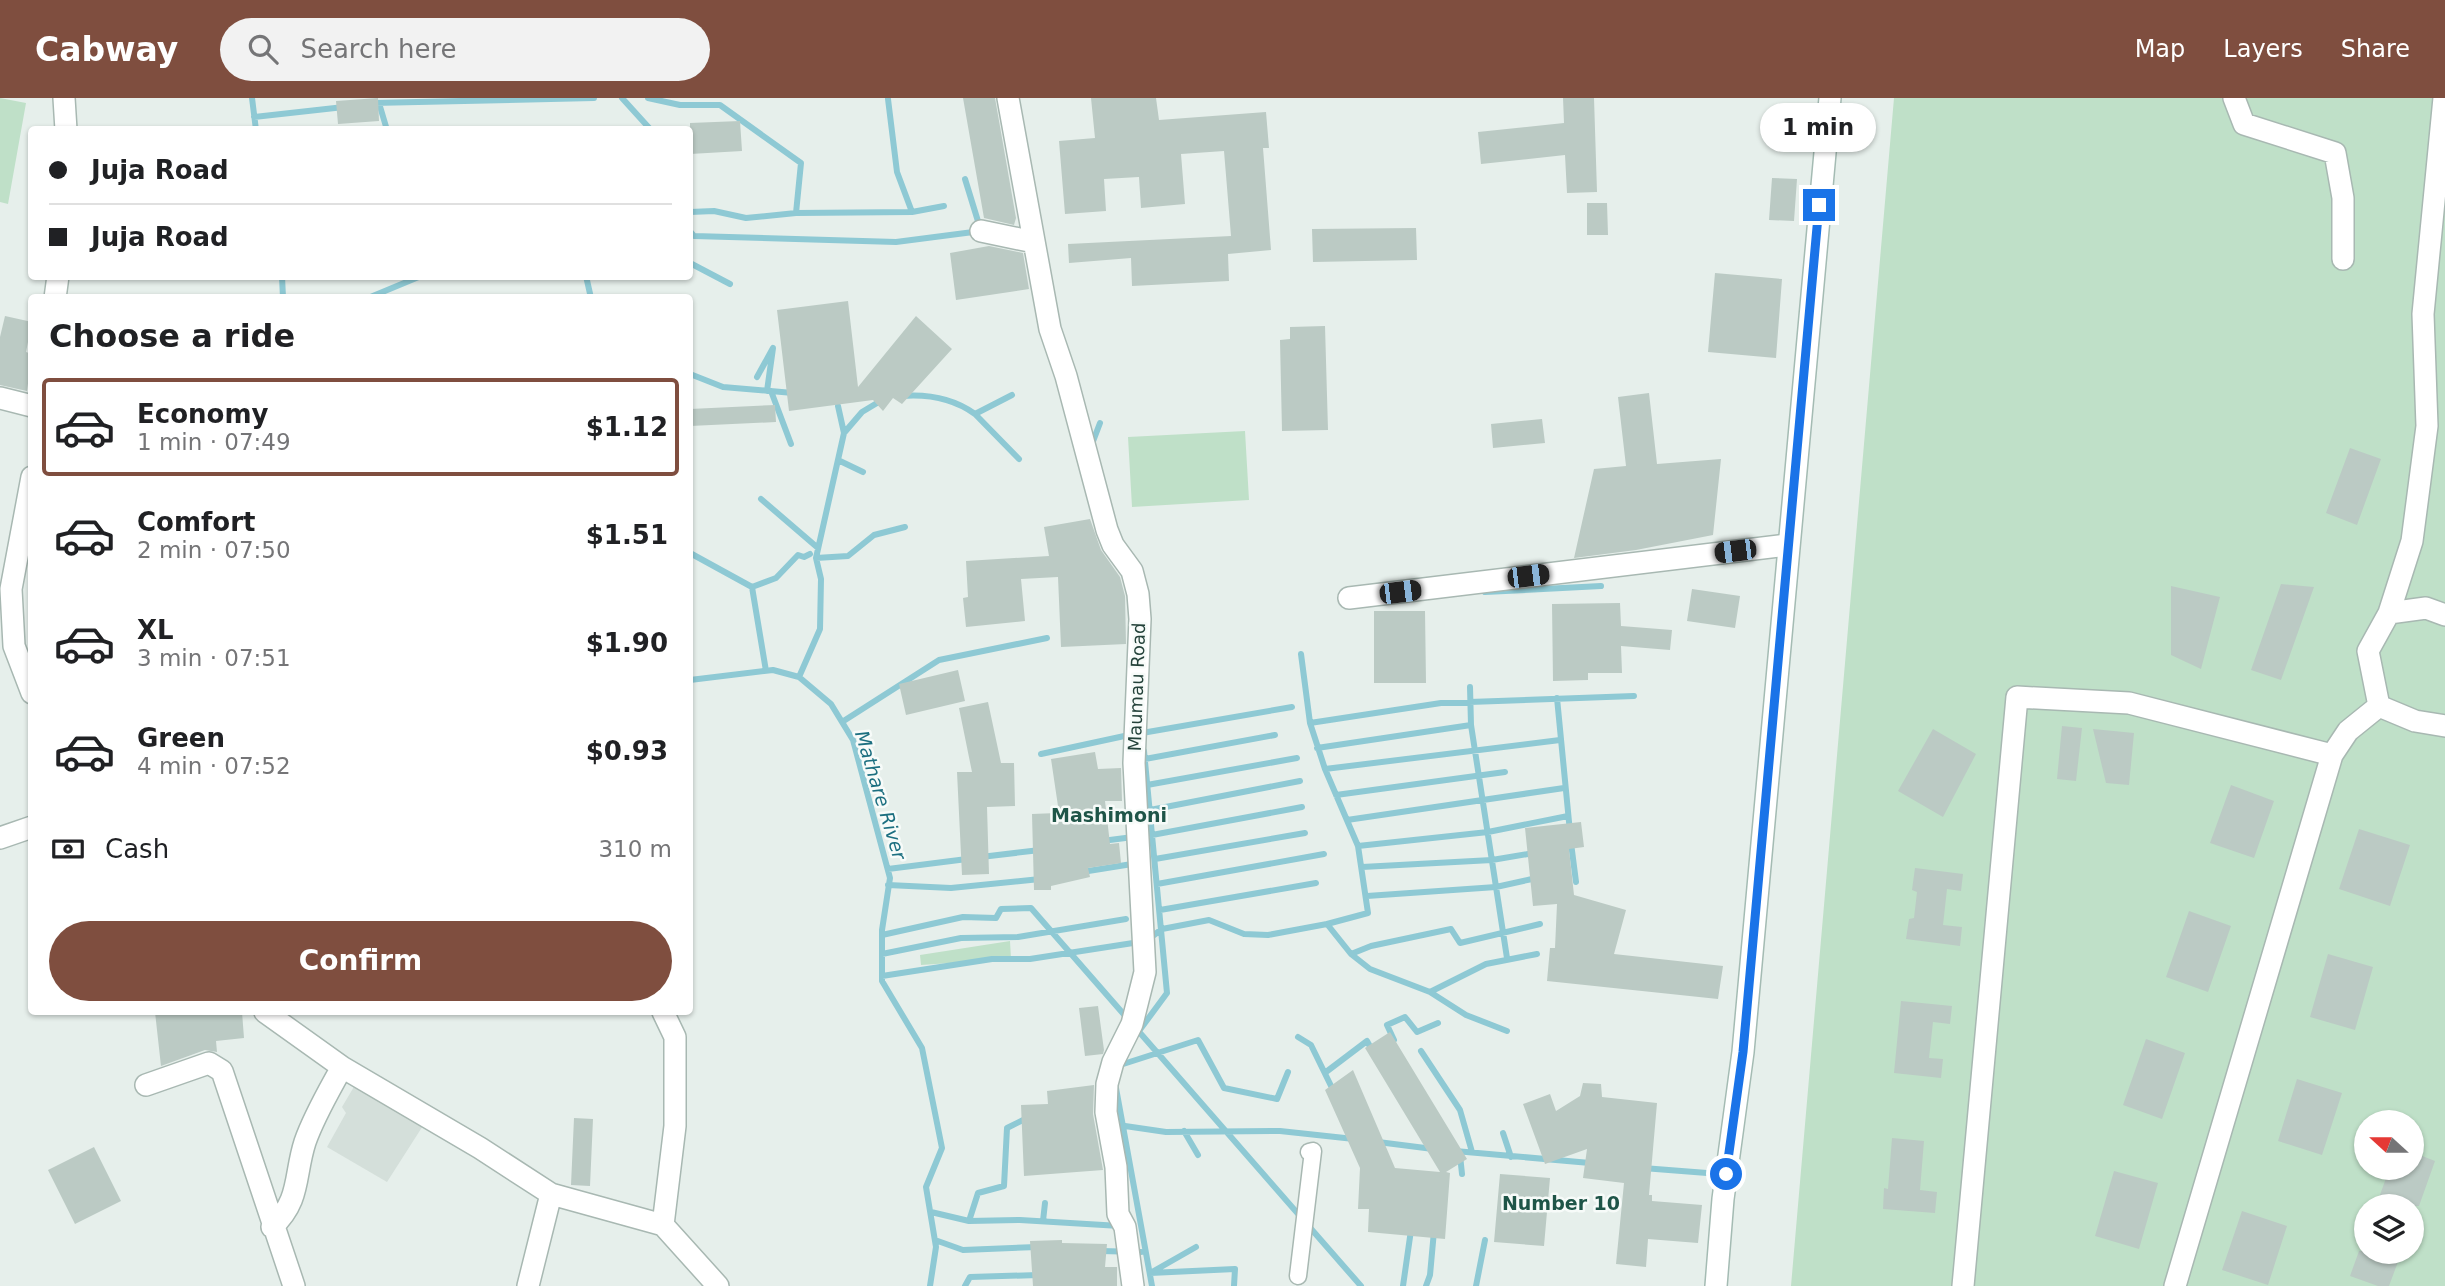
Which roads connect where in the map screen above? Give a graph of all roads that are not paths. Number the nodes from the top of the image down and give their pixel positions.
1 (64, 98) edge
2 (1008, 98) edge
3 (1830, 98) edge
4 (2234, 98) edge
5 (2444, 98) edge
6 (66, 126) edge
7 (981, 231) dead end
8 (1034, 242) junction
9 (2343, 259) dead end
10 (0, 398) edge
11 (28, 405) edge
12 (28, 497) edge
13 (1787, 545) junction
14 (1349, 598) dead end
15 (2389, 613) junction
16 (2445, 615) edge
17 (6, 622) edge
18 (28, 683) edge
19 (2379, 706) junction
20 (2445, 726) edge
21 (2332, 755) junction
22 (28, 828) edge
23 (0, 838) edge
24 (269, 1015) edge
25 (664, 1015) edge
26 (342, 1067) junction
27 (146, 1085) dead end
28 (1309, 1152) dead end
29 (551, 1194) junction
30 (663, 1225) junction
31 (272, 1227) junction
32 (1298, 1276) dead end
33 (294, 1286) edge
34 (528, 1286) edge
35 (718, 1286) edge
36 (1133, 1286) edge
37 (1716, 1286) edge
38 (1963, 1286) edge
39 (2175, 1286) edge

1 - 6 street
2 - 8 street, Maumau Road
3 - 13 street
4 - 9 street
5 - 15 street
7 - 8 street
8 - 36 street, Maumau Road
10 - 11 street
12 - 17 street
13 - 14 street
13 - 37 street
15 - 16 street
15 - 19 street
17 - 18 street
19 - 20 street
19 - 21 street
21 - 38 street
21 - 39 street
22 - 23 street
24 - 26 street
25 - 30 street
26 - 29 street
26 - 31 street
27 - 31 street
28 - 32 street
29 - 30 street
29 - 34 street
30 - 35 street
31 - 33 street

